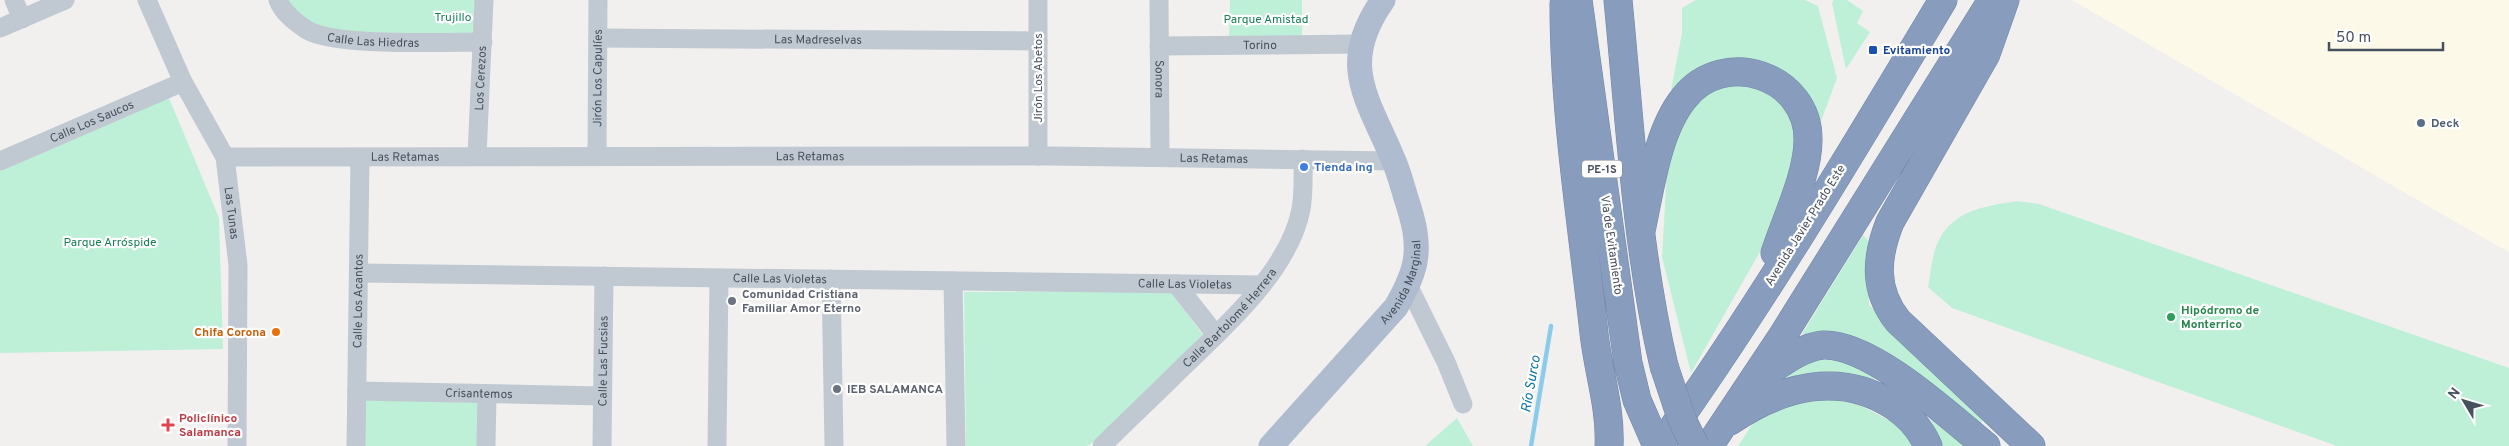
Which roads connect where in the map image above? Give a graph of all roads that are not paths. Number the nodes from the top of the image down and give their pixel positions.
1 (14, 0) edge
2 (66, 0) edge
3 (147, 0) edge
4 (278, 0) edge
5 (484, 0) edge
6 (598, 0) edge
7 (1038, 0) edge
8 (1159, 0) edge
9 (1383, 0) edge
10 (1564, 0) edge
11 (1578, 0) edge
12 (1618, 0) edge
13 (1943, 0) edge
14 (1992, 0) edge
15 (2006, 0) edge
16 (22, 19) junction
17 (0, 28) edge
18 (598, 38) junction
19 (1038, 41) junction
20 (482, 42) junction
21 (1360, 44) junction
22 (1159, 46) junction
23 (183, 82) junction
24 (477, 156) junction
25 (597, 156) junction
26 (1038, 156) junction
27 (225, 157) junction
28 (360, 157) junction
29 (1160, 157) junction
30 (1303, 159) junction
31 (0, 161) edge
32 (1394, 161) junction
33 (1641, 231) junction
34 (358, 273) junction
35 (604, 276) junction
36 (719, 278) junction
37 (830, 279) junction
38 (953, 281) junction
39 (1176, 284) junction
40 (1262, 285) junction
41 (1408, 286) junction
42 (1761, 295) junction
43 (1216, 335) junction
44 (1752, 383) junction
45 (357, 391) junction
46 (487, 394) junction
47 (602, 396) junction
48 (1463, 404) dead end
49 (1716, 436) edge
50 (237, 446) edge
51 (356, 446) edge
52 (486, 446) edge
53 (602, 446) edge
54 (717, 446) edge
55 (834, 446) edge
56 (956, 446) edge
57 (1102, 446) edge
58 (1271, 446) edge
59 (1609, 446) edge
60 (1659, 446) edge
61 (1695, 446) edge
62 (1928, 446) edge
63 (1986, 446) edge
64 (2031, 446) edge

1 - 16 street
2 - 16 street
3 - 23 street, Las Tunas
4 - 20 street, Calle Las Hiedras
5 - 20 street, Los Cerezos
6 - 18 street, Jirón Los Capulíes
7 - 19 street, Jirón Los Abetos
8 - 22 street, Sonora
9 - 21 main road, Avenida Marginal
10 - 59 highway
11 - 60 highway, Vía de Evitamiento / PE-1S
12 - 33 highway, PE-1S
13 - 42 highway, Avenida Javier Prado Este
14 - 44 highway
15 - 64 highway
16 - 17 street
18 - 19 street, Las Madreselvas
18 - 25 street, Jirón Los Capulíes
19 - 26 street, Jirón Los Abetos
20 - 24 street, Los Cerezos
21 - 22 street, Torino
21 - 32 main road, Avenida Marginal
22 - 29 street, Sonora
23 - 27 street, Las Tunas
23 - 31 street, Calle Los Saucos
24 - 25 street, Las Retamas
24 - 28 street, Las Retamas
25 - 26 street, Las Retamas
26 - 29 street, Las Retamas
27 - 28 street, Las Retamas
27 - 50 street, Las Tunas
28 - 34 street, Calle Los Acantos
29 - 30 street, Las Retamas
30 - 32 street, Las Retamas
30 - 40 street, Calle Bartolomé Herrera
32 - 41 main road, Avenida Marginal
33 - 42 highway
33 - 61 highway, PE-1S, bridge
34 - 35 street, Calle Las Violetas
34 - 45 street, Calle Los Acantos
35 - 36 street, Calle Las Violetas
35 - 47 street, Calle Las Fucsias
36 - 37 street, Calle Las Violetas
36 - 54 street
37 - 38 street, Calle Las Violetas
37 - 55 street
38 - 39 street, Calle Las Violetas
38 - 56 street
39 - 40 street, Calle Las Violetas
39 - 43 street
40 - 43 street, Calle Bartolomé Herrera
41 - 48 street
41 - 58 main road, Avenida Marginal
42 - 60 highway, Avenida Javier Prado Este
43 - 57 street, Calle Bartolomé Herrera
44 - 49 highway
44 - 63 highway
45 - 46 street, Crisantemos
45 - 51 street, Calle Los Acantos
46 - 47 street, Crisantemos
46 - 52 street
47 - 53 street, Calle Las Fucsias
49 - 62 highway

